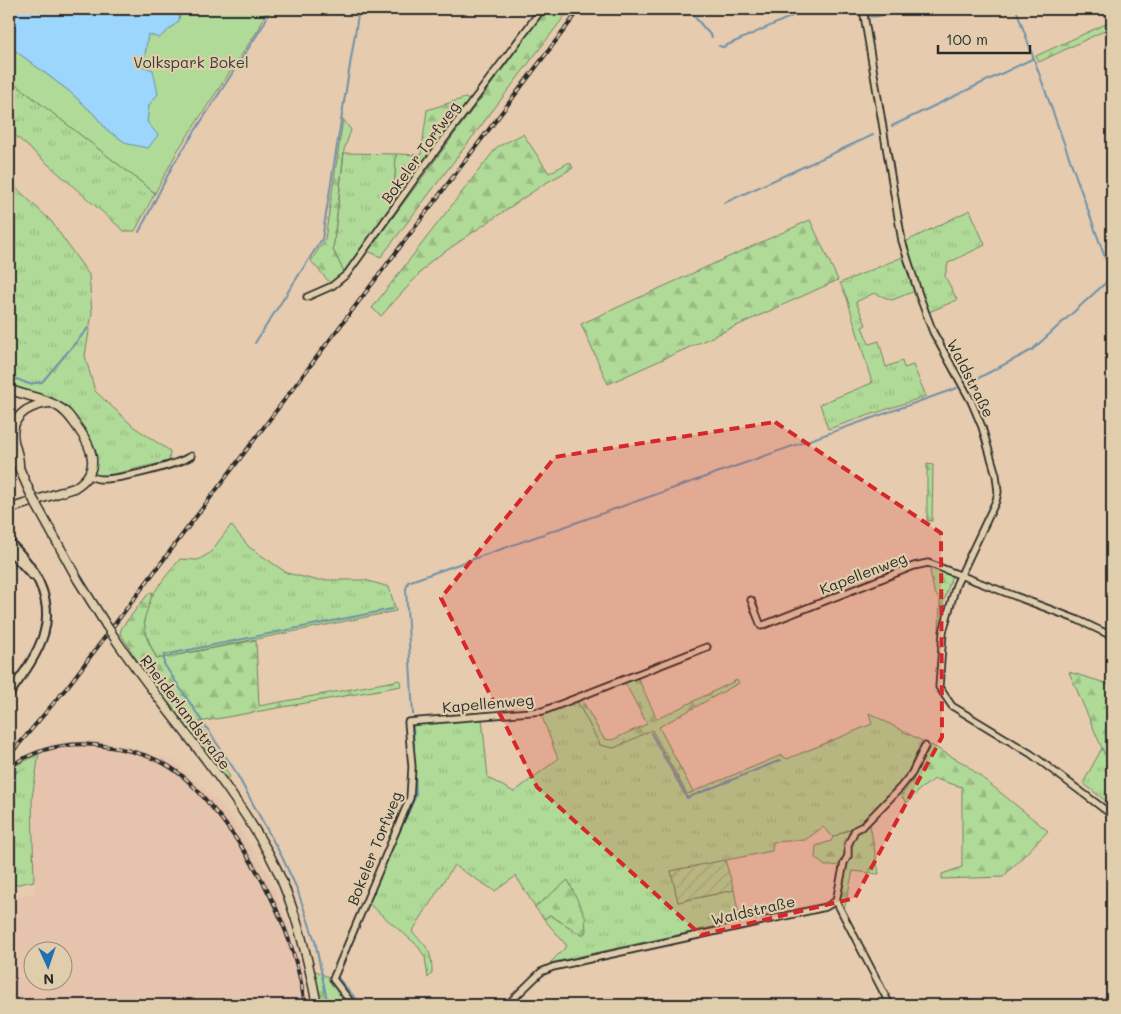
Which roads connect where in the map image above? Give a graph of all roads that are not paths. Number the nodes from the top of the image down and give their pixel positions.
1 (542, 9) edge
2 (863, 9) edge
3 (307, 297) dead end
4 (9, 389) edge
5 (51, 403) junction
6 (9, 445) edge
7 (191, 456) dead end
8 (19, 468) junction
9 (88, 476) junction
10 (22, 505) junction
11 (9, 509) edge
12 (9, 516) edge
13 (9, 541) edge
14 (9, 550) edge
15 (961, 574) junction
16 (37, 580) junction
17 (751, 600) dead end
18 (1112, 636) edge
19 (707, 647) dead end
20 (9, 694) edge
21 (408, 722) joint
22 (925, 746) dead end
23 (1112, 816) edge
24 (836, 901) junction
25 (1112, 1000) edge
26 (317, 1005) edge
27 (353, 1005) edge
28 (506, 1005) edge
29 (890, 1005) edge
30 (1106, 1005) edge

1 - 3 street, Bokeler Torfweg
2 - 15 street, Waldstraße
4 - 5 main road
5 - 8 main road
5 - 9 main road
6 - 8 main road, Rheiderlandstraße
7 - 9 street
8 - 26 main road, Rheiderlandstraße, bridge
9 - 10 main road
10 - 11 main road
10 - 12 main road
13 - 16 street
14 - 16 street
15 - 17 street, Kapellenweg
15 - 18 street, Kapellenweg
15 - 23 street, Waldstraße
16 - 20 street
19 - 21 street, Kapellenweg
21 - 27 street, Bokeler Torfweg
22 - 24 street
24 - 28 street, Waldstraße
24 - 29 street
25 - 30 street

